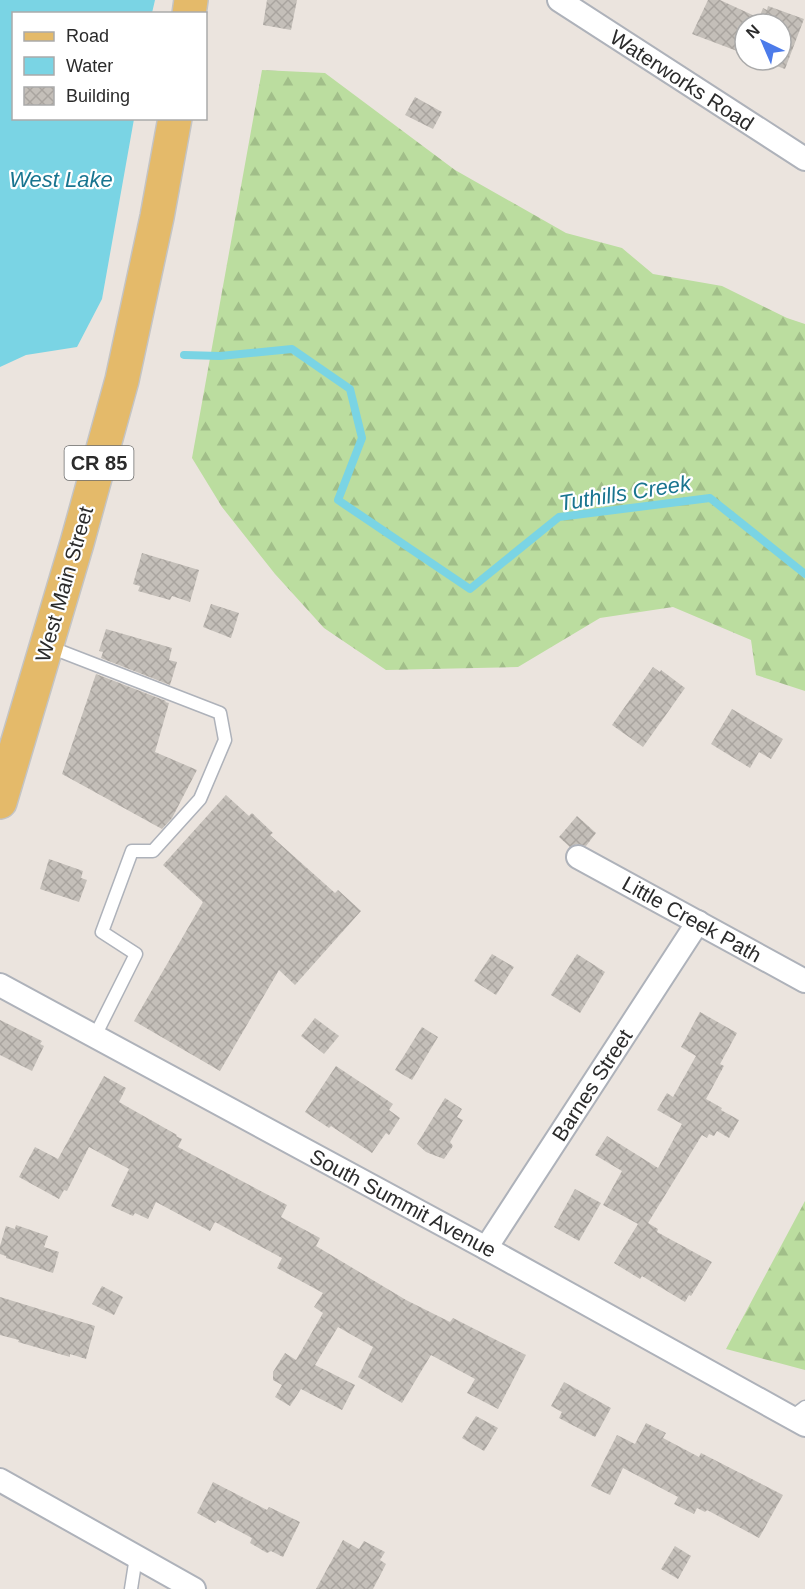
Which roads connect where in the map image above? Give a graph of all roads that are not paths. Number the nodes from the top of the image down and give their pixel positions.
1 (559, 0) edge
2 (175, 120) edge
3 (805, 159) edge
4 (46, 645) junction
5 (8, 749) edge
6 (0, 802) edge
7 (578, 857) dead end
8 (699, 922) junction
9 (805, 981) edge
10 (0, 985) edge
11 (95, 1036) junction
12 (486, 1248) junction
13 (801, 1416) edge
14 (0, 1480) edge
15 (136, 1557) junction
16 (131, 1589) edge
17 (194, 1589) edge

1 - 3 street, Waterworks Road
2 - 4 main road, West Main Street / CR 85
4 - 5 main road, West Main Street / CR 85
4 - 11 lane
5 - 6 main road, West Main Street / CR 85
7 - 8 street, Little Creek Path
8 - 9 street, Little Creek Path
8 - 12 street, Barnes Street
10 - 11 street, South Summit Avenue
11 - 12 street, South Summit Avenue
12 - 13 street, South Summit Avenue
14 - 15 street
15 - 16 lane
15 - 17 street

